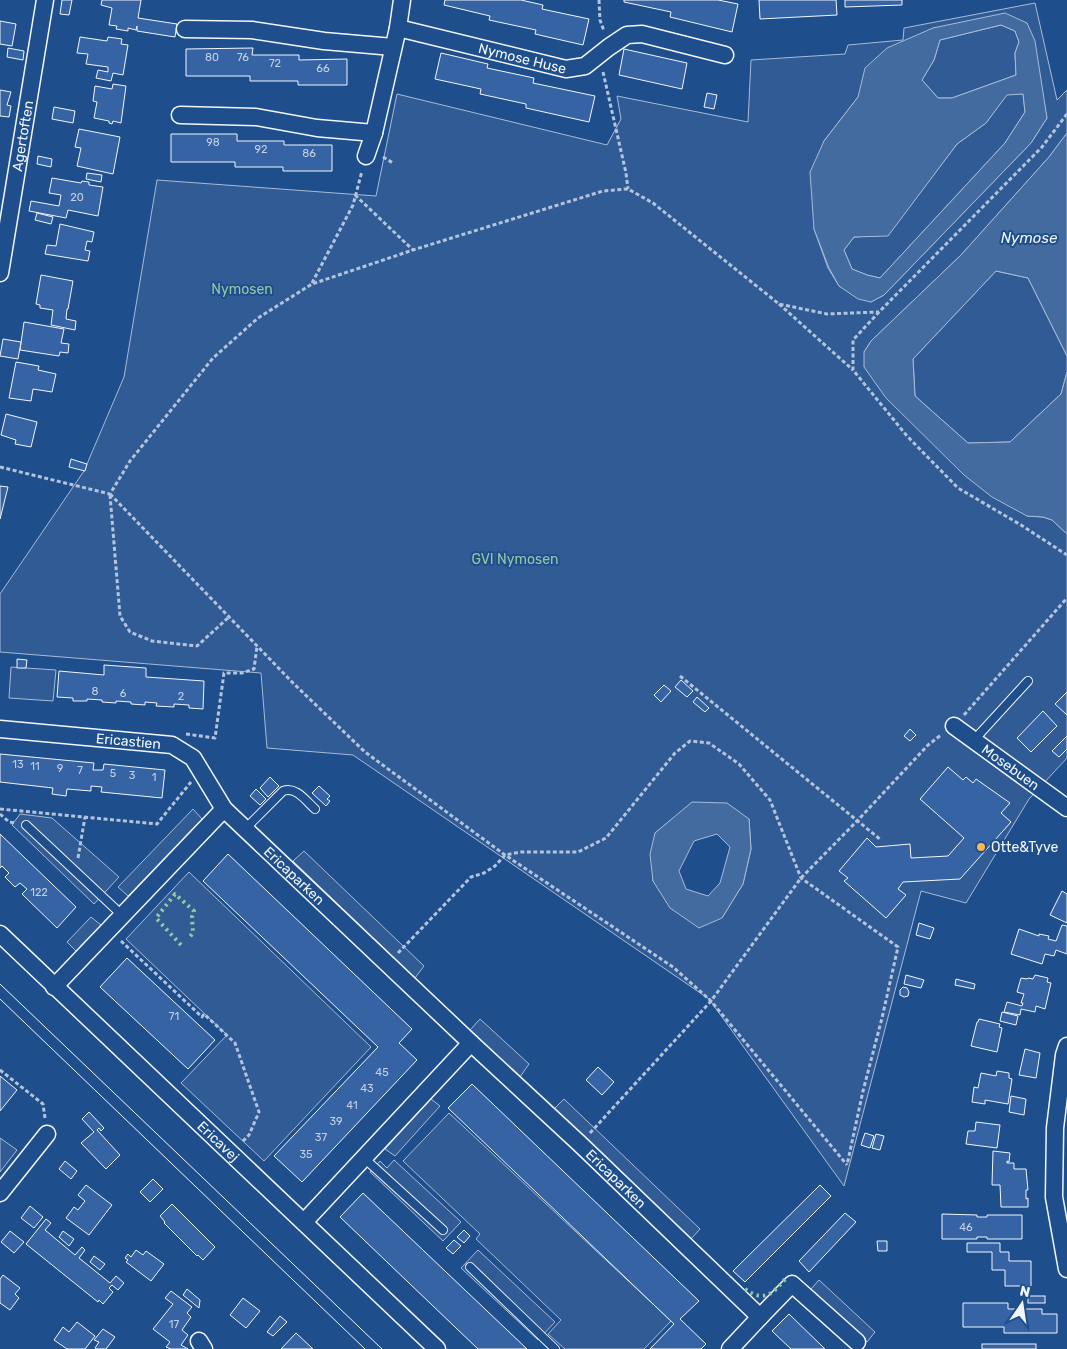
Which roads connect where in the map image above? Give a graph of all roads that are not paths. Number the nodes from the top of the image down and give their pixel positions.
1 (45, 0) edge
2 (402, 0) edge
3 (398, 28) junction
4 (185, 29) dead end
5 (394, 47) junction
6 (725, 55) dead end
7 (180, 115) dead end
8 (374, 133) junction
9 (366, 156) road end
10 (0, 273) edge
11 (1028, 681) dead end
12 (954, 726) road end
13 (0, 729) edge
14 (974, 740) junction
15 (1067, 808) edge
16 (315, 809) dead end
17 (224, 810) junction
18 (26, 825) road end
19 (244, 829) junction
20 (123, 916) junction
21 (0, 934) edge
22 (54, 987) junction
23 (471, 1044) junction
24 (1067, 1046) edge
25 (47, 1134) road end
26 (364, 1158) junction
27 (0, 1193) edge
28 (304, 1222) junction
29 (443, 1230) dead end
30 (470, 1267) dead end
31 (1067, 1269) edge
32 (760, 1317) junction
33 (857, 1342) dead end
34 (437, 1349) edge
35 (555, 1349) edge
36 (730, 1349) edge

1 - 10 street, Agertoften
2 - 3 street
3 - 5 street
3 - 6 street, Nymose Huse
4 - 5 street
5 - 8 street
7 - 8 street
8 - 9 street
11 - 14 lane
12 - 14 street, Mosebuen
13 - 17 street, Ericastien
14 - 15 street, Mosebuen
16 - 19 lane
17 - 19 street, Ericaparken
17 - 20 street
18 - 20 lane
19 - 23 street, Ericaparken
20 - 22 street
21 - 22 street, Ericavej
22 - 28 street, Ericavej
23 - 26 street
23 - 32 street, Ericaparken
24 - 31 street
25 - 27 street
26 - 28 street
26 - 29 lane
28 - 34 street, Ericavej
30 - 35 lane
32 - 33 street
32 - 36 street

